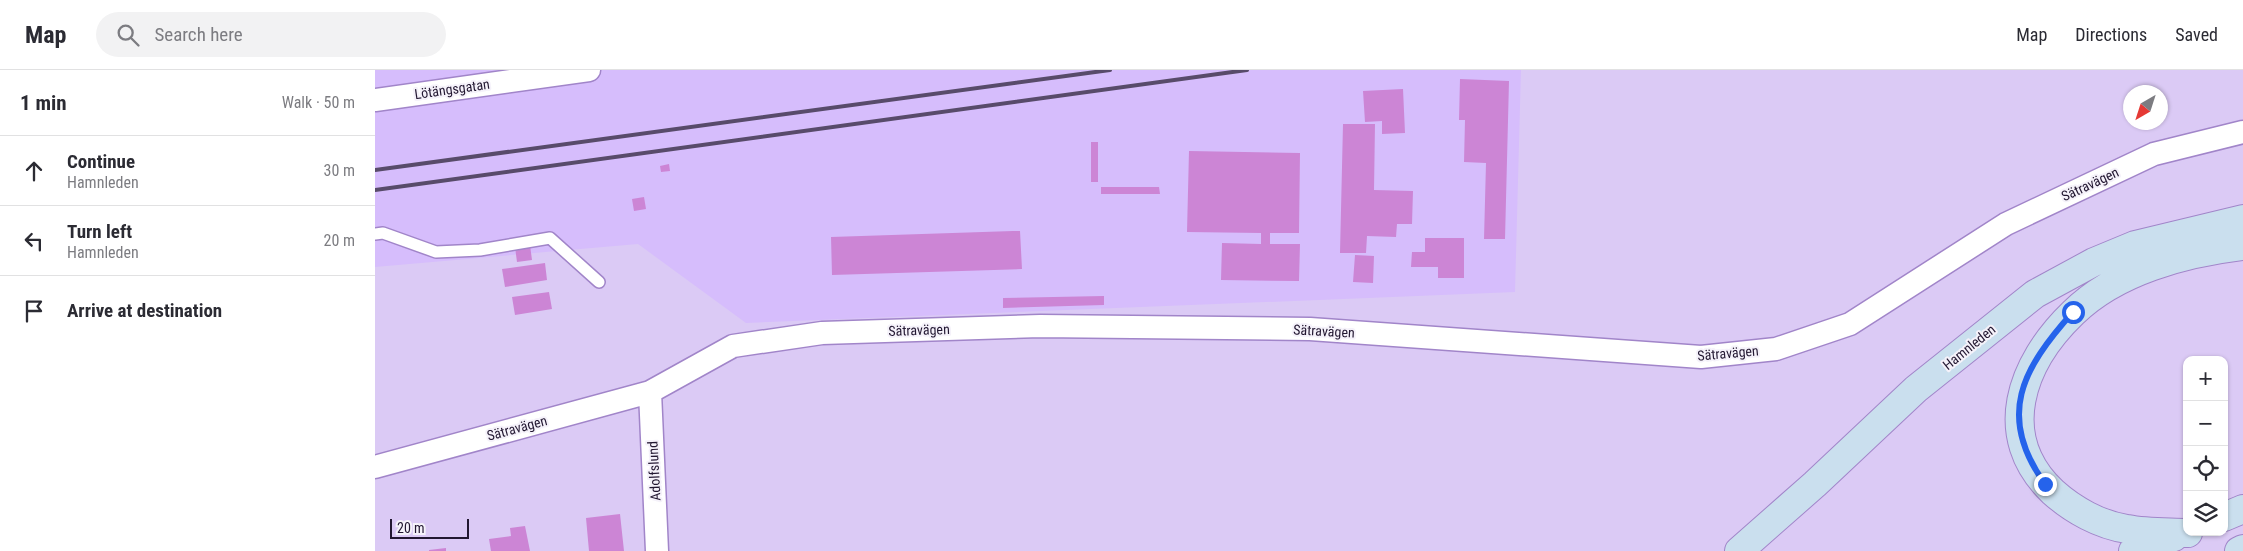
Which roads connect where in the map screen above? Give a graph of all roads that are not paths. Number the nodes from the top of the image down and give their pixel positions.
1 (589, 70) edge
2 (375, 100) edge
3 (2243, 132) edge
4 (2243, 219) edge
5 (375, 234) edge
6 (2243, 246) edge
7 (599, 282) dead end
8 (650, 392) junction
9 (375, 467) edge
10 (2243, 509) edge
11 (2228, 515) edge
12 (2183, 532) edge
13 (2183, 534) edge
14 (2243, 549) edge
15 (657, 551) edge
16 (1739, 551) edge
17 (2133, 551) edge
18 (2239, 551) edge

1 - 2 street, Lötängsgatan
3 - 8 street, Sätravägen
4 - 16 main road, Hamnleden
5 - 7 lane
6 - 12 main road
8 - 9 street, Sätravägen
8 - 15 street, Adolfslund
10 - 11 main road
13 - 17 main road
14 - 18 main road

